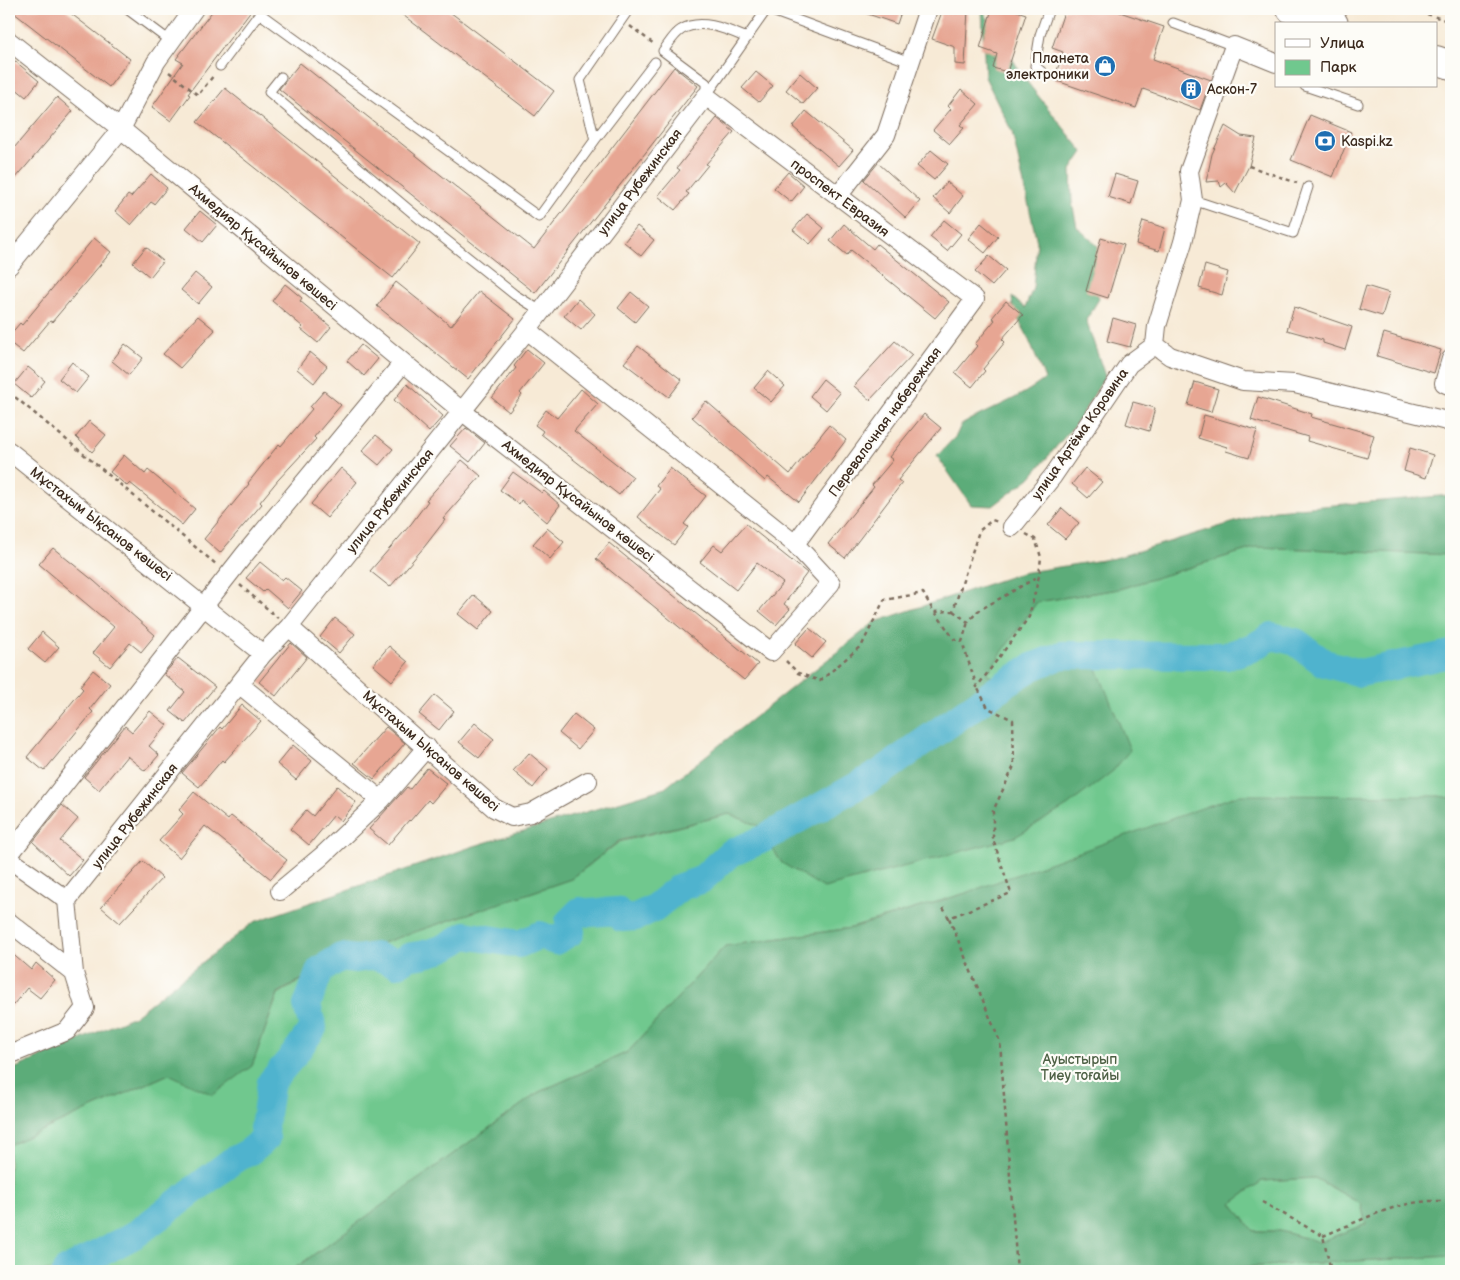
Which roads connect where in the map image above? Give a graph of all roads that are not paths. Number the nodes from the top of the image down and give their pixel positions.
1 (127, 9) edge
2 (194, 9) edge
3 (629, 9) edge
4 (767, 9) edge
5 (928, 9) edge
6 (1049, 9) edge
7 (261, 11) edge
8 (1299, 14) edge
9 (1327, 22) edge
10 (1173, 23) dead end
11 (747, 38) junction
12 (9, 41) edge
13 (170, 41) junction
14 (1234, 46) junction
15 (1438, 61) edge
16 (655, 62) dead end
17 (910, 62) junction
18 (1275, 62) edge
19 (1451, 65) edge
20 (220, 66) road end
21 (1044, 73) dead end
22 (281, 76) dead end
23 (1311, 88) edge
24 (706, 96) junction
25 (1358, 104) dead end
26 (121, 129) junction
27 (595, 140) junction
28 (1308, 187) road end
29 (838, 196) junction
30 (1193, 200) junction
31 (9, 266) edge
32 (975, 299) joint
33 (541, 311) junction
34 (526, 330) junction
35 (1155, 345) junction
36 (1451, 359) edge
37 (403, 363) junction
38 (1451, 386) edge
39 (462, 412) junction
40 (1451, 422) edge
41 (9, 451) edge
42 (1012, 527) road end
43 (795, 544) junction
44 (205, 606) junction
45 (289, 627) junction
46 (264, 654) junction
47 (239, 684) junction
48 (427, 747) junction
49 (588, 781) dead end
50 (381, 800) junction
51 (9, 855) edge
52 (9, 860) edge
53 (280, 891) dead end
54 (67, 900) junction
55 (9, 922) edge
56 (74, 972) junction
57 (9, 1052) edge

1 - 13 lane
2 - 13 street
3 - 27 lane
4 - 11 lane
4 - 17 lane
5 - 17 street
6 - 21 lane
7 - 20 lane
7 - 27 lane
8 - 9 main road
10 - 14 lane
11 - 24 lane
11 - 24 lane
12 - 26 street, Ахмедияр Құсайынов көшесі
13 - 26 street
14 - 18 street
14 - 30 street
15 - 19 main road
16 - 27 lane
17 - 29 street
22 - 33 lane
23 - 25 lane
24 - 29 street, проспект Евразия
24 - 33 street, улица Рубежинская
26 - 31 street
26 - 37 street, Ахмедияр Құсайынов көшесі
28 - 30 lane
29 - 32 street, проспект Евразия
30 - 35 street
32 - 43 street, Перевалочная набережная
33 - 34 street, улица Рубежинская
34 - 39 street, улица Рубежинская
34 - 43 street
35 - 40 street
35 - 42 street, улица Артёма Коровина
36 - 38 street
37 - 39 street, Ахмедияр Құсайынов көшесі
37 - 44 street
39 - 43 street, Ахмедияр Құсайынов көшесі
39 - 45 street, улица Рубежинская
41 - 44 street, Мұстахым Ықсанов көшесі
44 - 46 street, Мұстахым Ықсанов көшесі
44 - 51 street
45 - 46 street, улица Рубежинская
45 - 48 street, Мұстахым Ықсанов көшесі
46 - 47 street, улица Рубежинская
47 - 50 street
47 - 54 street, улица Рубежинская
48 - 49 street, Мұстахым Ықсанов көшесі
48 - 50 street
50 - 53 street
52 - 54 street
54 - 56 street
55 - 56 street
56 - 57 street

